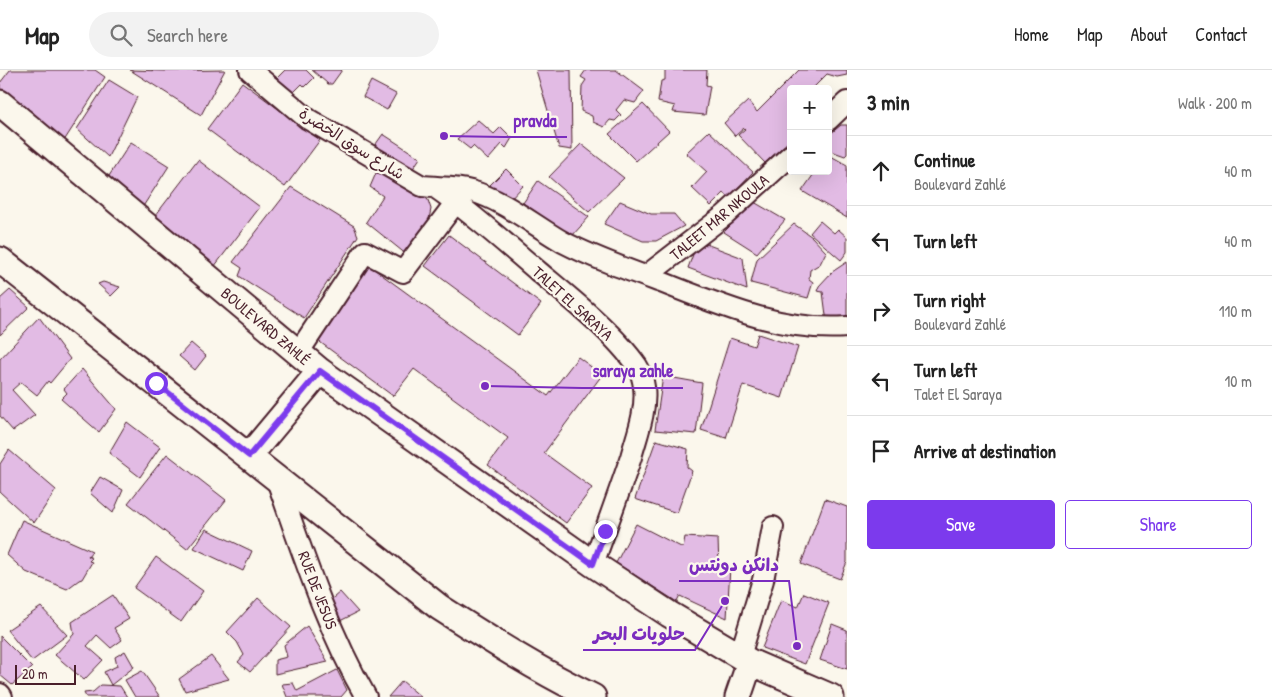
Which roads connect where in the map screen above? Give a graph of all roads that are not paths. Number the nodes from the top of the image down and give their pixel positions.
1 (250, 70) edge
2 (847, 102) edge
3 (0, 103) edge
4 (832, 116) edge
5 (787, 159) edge
6 (436, 188) junction
7 (456, 202) junction
8 (0, 260) edge
9 (646, 276) junction
10 (847, 327) edge
11 (298, 353) junction
12 (320, 371) junction
13 (249, 456) junction
14 (277, 480) junction
15 (773, 527) dead end
16 (593, 564) junction
17 (745, 659) junction
18 (359, 693) edge
19 (593, 697) edge
20 (738, 697) edge
21 (831, 697) edge

1 - 6 street, شارع سوق الخضرة
2 - 4 street
3 - 11 main road, BOULEVARD ZAHLÉ
5 - 9 street, TALEET MAR NKOULA
6 - 7 street, TALET EL SARAYA
6 - 9 street
7 - 11 street
7 - 16 street, TALET EL SARAYA
8 - 13 main road
9 - 10 street
11 - 12 main road, BOULEVARD ZAHLÉ
12 - 13 main road
12 - 16 main road, BOULEVARD ZAHLÉ
13 - 14 main road
14 - 18 street, RUE DE JESUS
14 - 19 main road
15 - 17 street
16 - 17 main road, BOULEVARD ZAHLÉ
17 - 20 main road
17 - 21 main road, BOULEVARD ZAHLÉ

